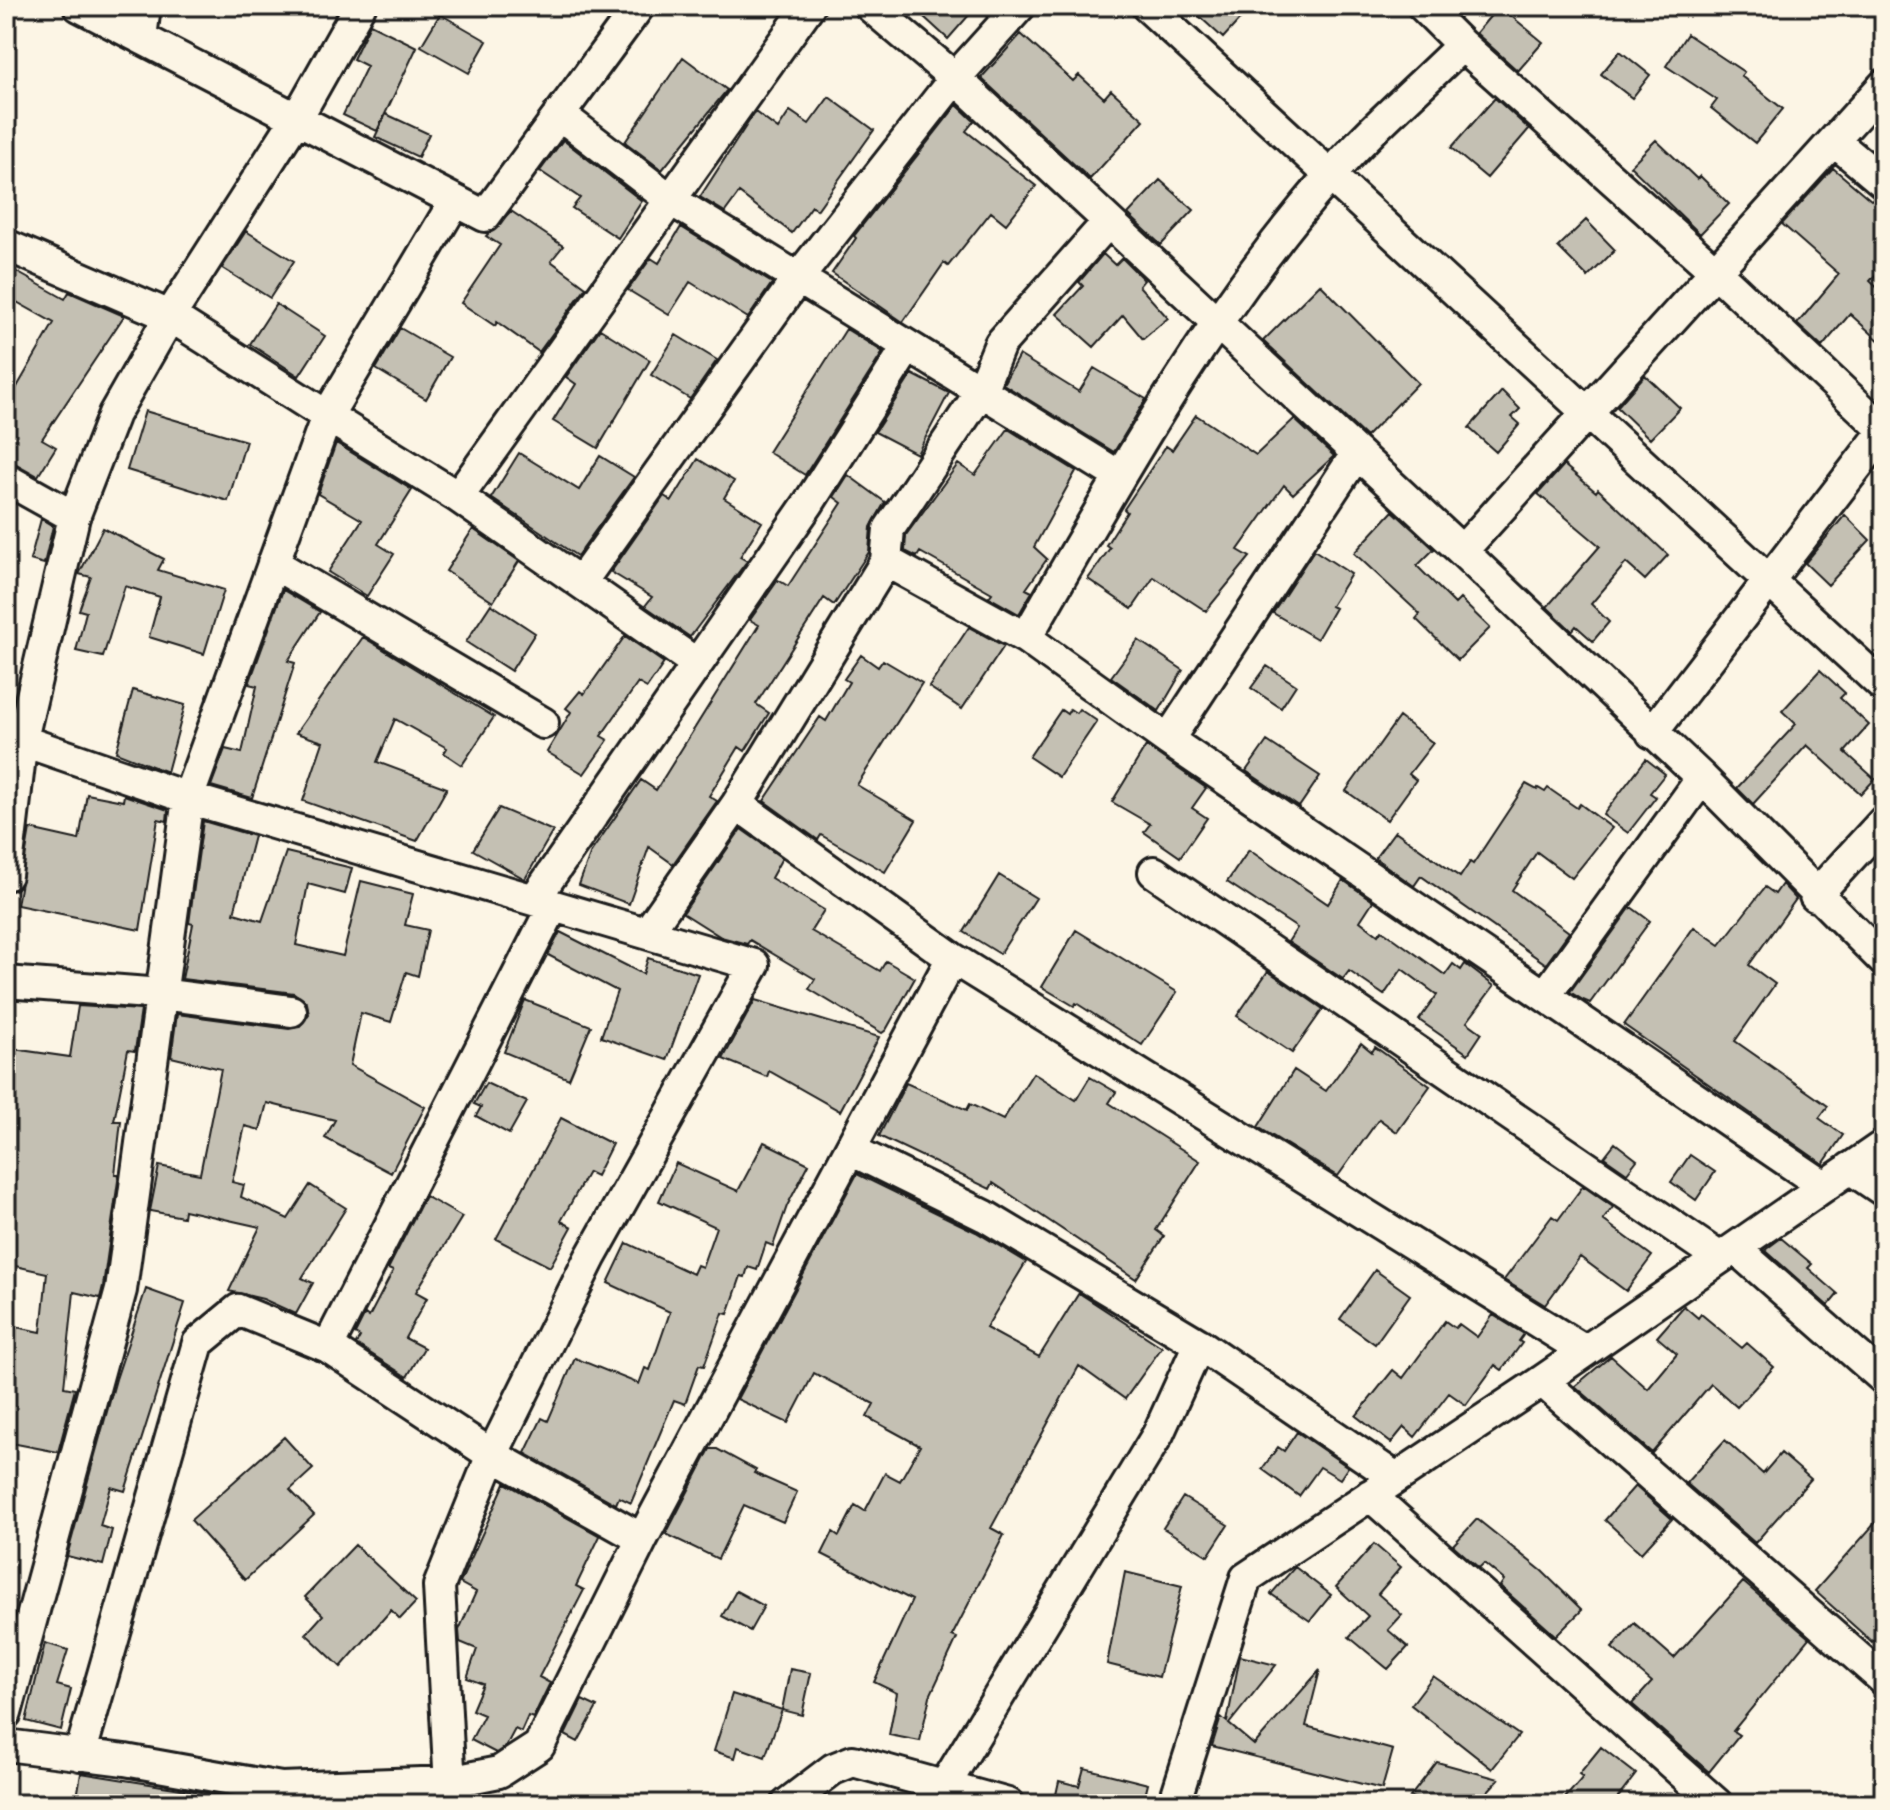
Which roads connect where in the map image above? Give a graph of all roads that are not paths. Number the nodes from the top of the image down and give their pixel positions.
1 (79, 6) edge
2 (145, 6) edge
3 (360, 6) edge
4 (639, 6) edge
5 (809, 6) edge
6 (870, 6) edge
7 (1020, 6) edge
8 (1147, 6) edge
9 (1423, 6) edge
10 (141, 38) junction
11 (1462, 45) junction
12 (955, 78) junction
13 (1884, 85) edge
14 (559, 114) junction
15 (298, 116) junction
16 (1834, 141) junction
17 (1329, 177) junction
18 (1884, 183) edge
19 (671, 200) junction
20 (455, 201) junction
21 (1108, 222) junction
22 (6, 245) edge
23 (1716, 272) junction
24 (798, 278) junction
25 (170, 316) junction
26 (1219, 321) junction
27 (908, 346) junction
28 (980, 393) junction
29 (1588, 414) junction
30 (327, 416) junction
31 (1884, 430) edge
32 (1357, 453) junction
33 (1119, 476) junction
34 (6, 479) edge
35 (458, 497) junction
36 (74, 517) junction
37 (1462, 551) junction
38 (886, 561) junction
39 (273, 563) junction
40 (581, 582) junction
41 (1768, 583) junction
42 (1026, 638) junction
43 (697, 664) junction
44 (1884, 687) edge
45 (543, 723) dead end
46 (1652, 733) junction
47 (14, 737) edge
48 (1168, 740) junction
49 (1702, 778) junction
50 (188, 798) junction
51 (737, 804) junction
52 (1884, 821) edge
53 (1154, 872) dead end
54 (6, 875) edge
55 (1815, 896) junction
56 (544, 903) junction
57 (647, 933) junction
58 (952, 958) junction
59 (1884, 961) edge
60 (6, 982) edge
61 (161, 994) junction
62 (1545, 996) junction
63 (291, 1011) dead end
64 (1884, 1145) edge
65 (851, 1150) junction
66 (1850, 1168) junction
67 (1824, 1186) junction
68 (1884, 1191) edge
69 (1728, 1253) junction
70 (1199, 1344) junction
71 (328, 1347) junction
72 (1585, 1351) junction
73 (1884, 1379) edge
74 (1542, 1381) junction
75 (492, 1455) junction
76 (1396, 1478) junction
77 (1370, 1495) junction
78 (642, 1539) junction
79 (1884, 1680) edge
80 (6, 1713) edge
81 (6, 1745) edge
82 (80, 1755) junction
83 (450, 1793) edge
84 (956, 1793) edge
85 (282, 1796) edge
86 (797, 1801) edge
87 (1008, 1804) edge
88 (1174, 1804) edge
89 (1717, 1804) edge

1 - 10 street
2 - 10 street
3 - 15 street
4 - 14 street
5 - 19 street
6 - 12 street
7 - 12 street
8 - 17 street
9 - 11 street
10 - 15 street
11 - 17 street
11 - 23 street
12 - 21 street
12 - 24 street
13 - 16 street
14 - 19 street
14 - 20 street
15 - 20 street
15 - 25 street
16 - 18 street
16 - 23 street
17 - 26 street
17 - 29 street
19 - 24 street
19 - 35 street
20 - 30 street
21 - 26 street
21 - 28 street
22 - 25 street
23 - 29 street
23 - 31 street
24 - 27 street
24 - 40 street
25 - 30 street
25 - 36 street
26 - 32 street
26 - 33 street
27 - 28 street
27 - 43 street
28 - 33 street
28 - 38 street
29 - 37 street
29 - 41 street
30 - 35 street
30 - 39 street
31 - 41 street
32 - 37 street
32 - 48 street
33 - 42 street
34 - 36 street
35 - 40 street
36 - 47 street
37 - 46 street
38 - 42 street
38 - 51 street
39 - 45 street
39 - 50 street
40 - 43 street
41 - 44 street
41 - 46 street
42 - 48 street
43 - 56 street
46 - 49 street
47 - 50 street
47 - 54 street
48 - 62 street
49 - 55 street
49 - 62 street
50 - 56 street
50 - 61 street
51 - 57 street
51 - 58 street
52 - 55 street
53 - 69 street
55 - 59 street
56 - 57 street
56 - 71 street
57 - 75 street
58 - 65 street
58 - 72 street
60 - 61 street
61 - 63 street
61 - 80 street
62 - 67 street
64 - 66 street
65 - 70 street
65 - 78 street
66 - 67 street
66 - 68 street
67 - 69 street
69 - 72 street
69 - 73 street
70 - 76 street
70 - 84 street
71 - 75 street
71 - 82 street
72 - 74 street
74 - 76 street
74 - 79 street
75 - 78 street
75 - 83 street
76 - 77 street
77 - 88 street
77 - 89 street
78 - 83 street
81 - 82 street
82 - 85 street
83 - 85 street
84 - 86 street
84 - 87 street

